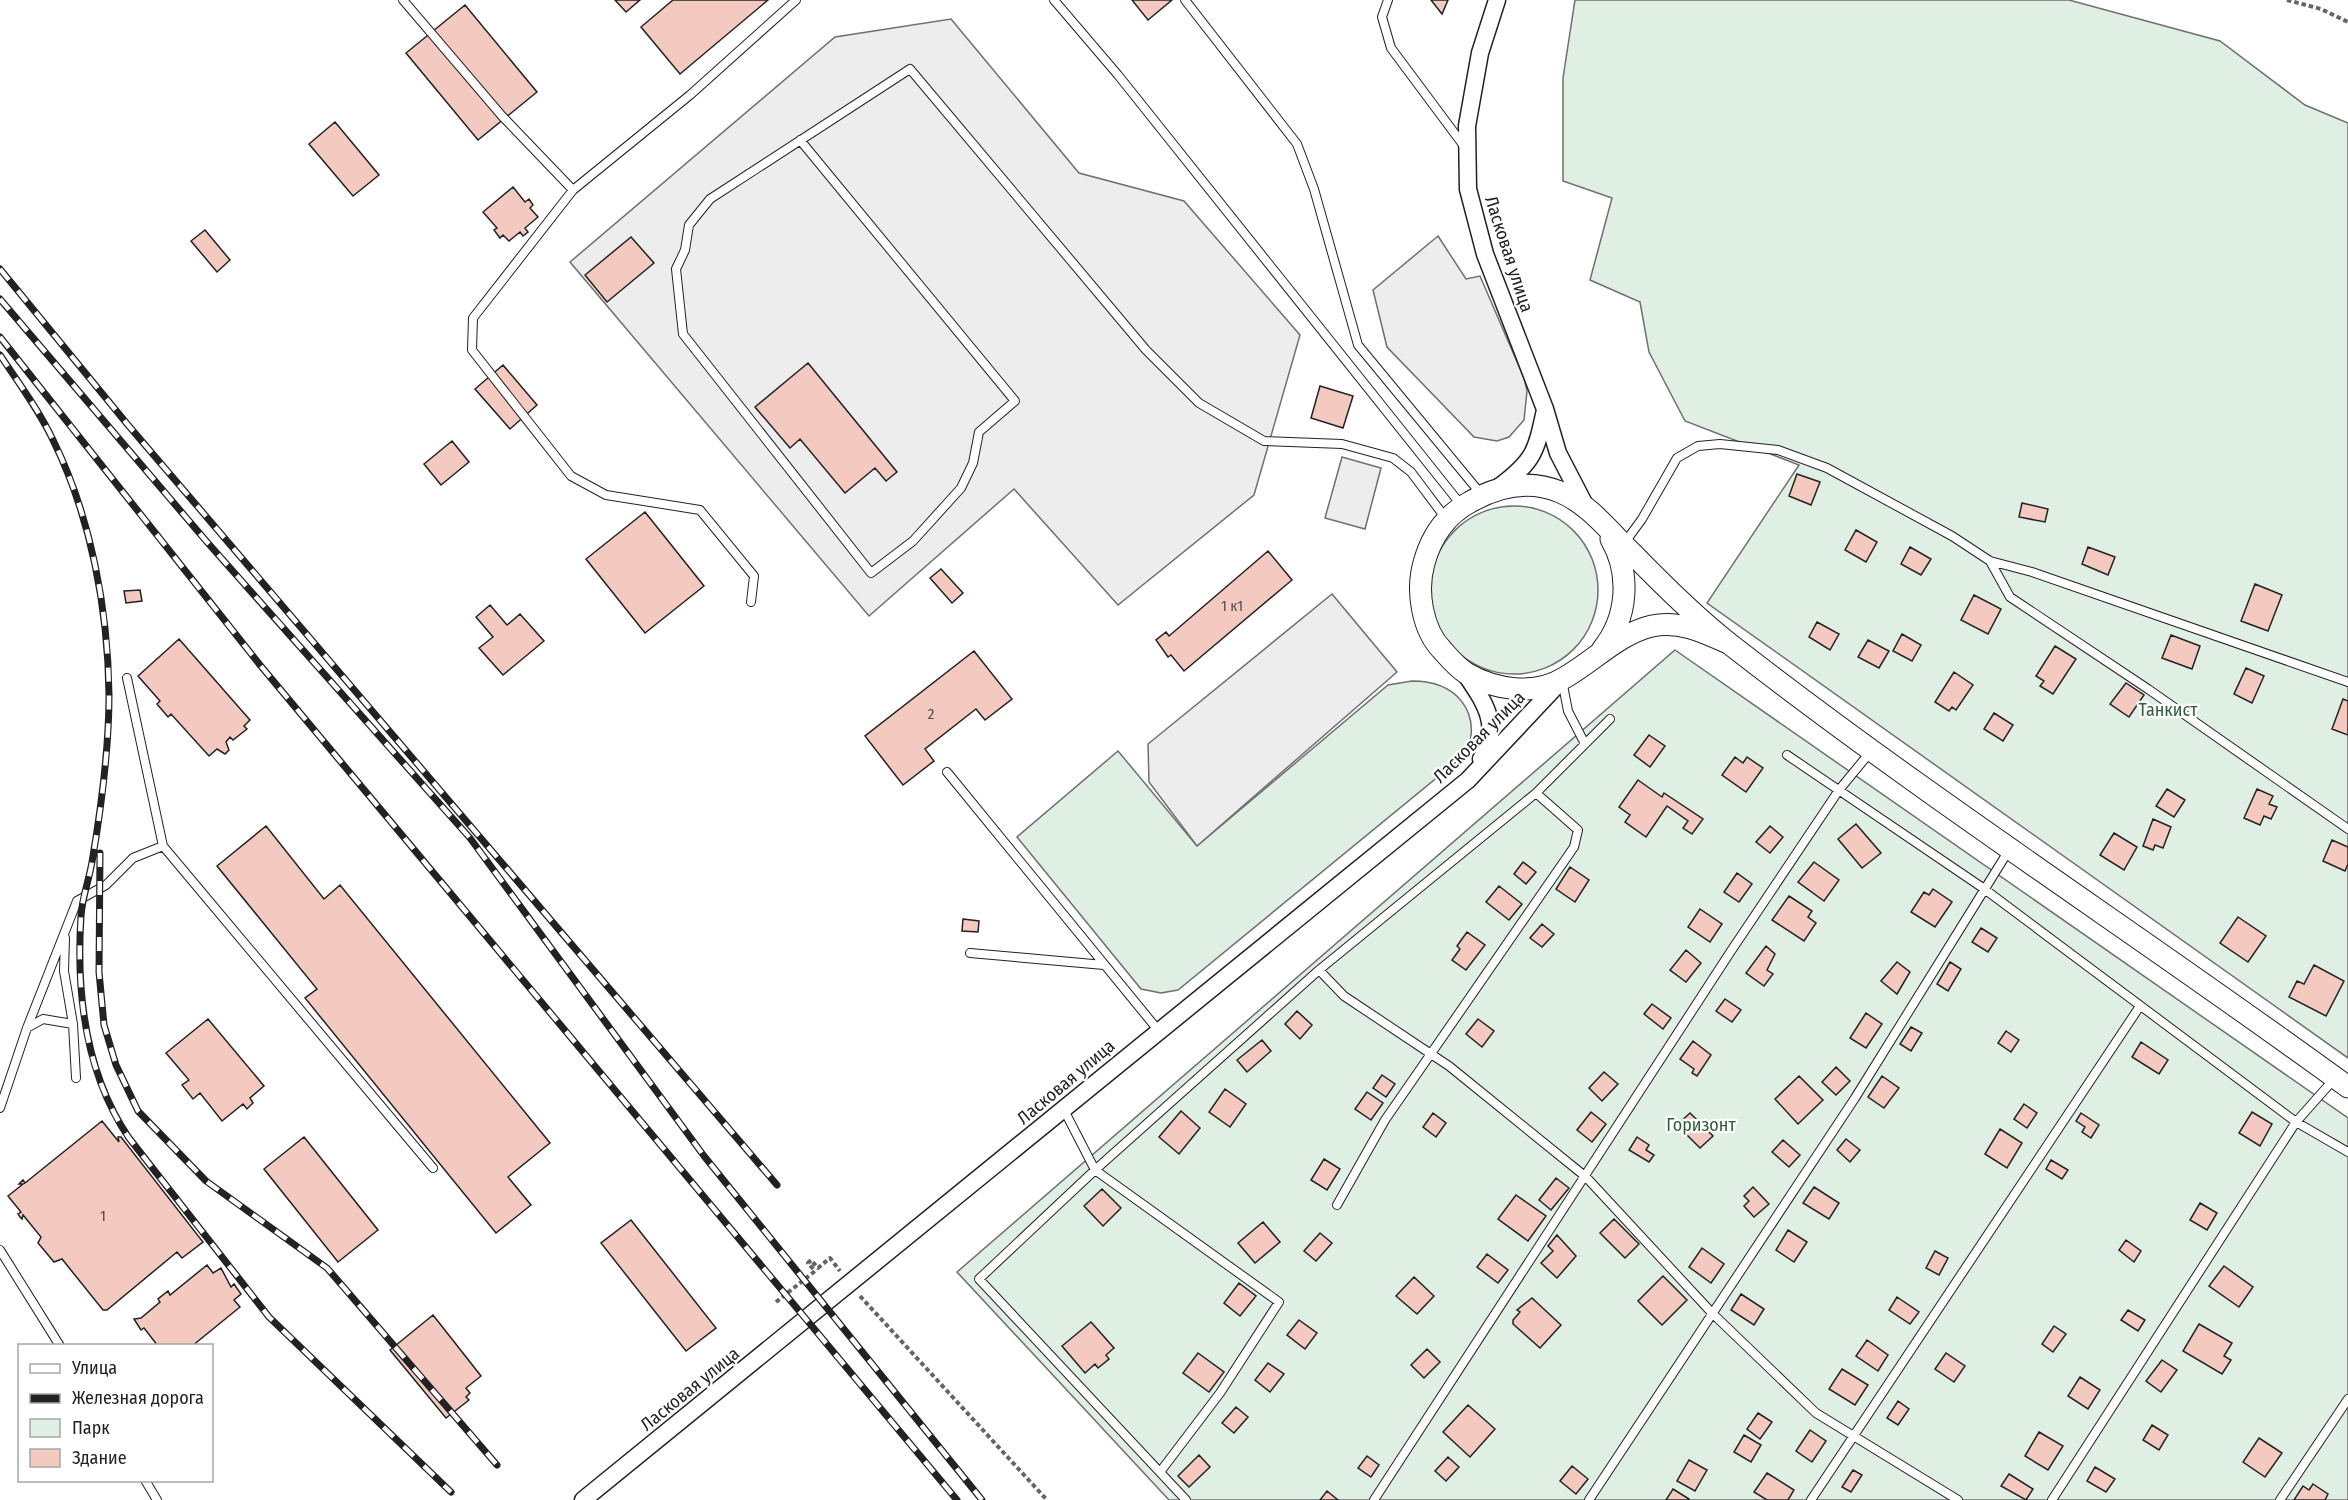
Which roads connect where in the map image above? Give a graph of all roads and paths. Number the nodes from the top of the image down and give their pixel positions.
1 (403, 0) edge
2 (796, 0) edge
3 (1054, 0) edge
4 (1185, 0) edge
5 (1388, 0) edge
6 (1497, 0) edge
7 (2288, 0) edge
8 (2348, 22) edge
9 (800, 140) junction
10 (1468, 150) junction
11 (573, 190) junction
12 (1545, 409) junction
13 (1490, 491) junction
14 (1587, 508) junction
15 (1454, 513) junction
16 (1604, 525) junction
17 (1623, 545) junction
18 (1990, 561) junction
19 (751, 602) dead end
20 (1728, 643) junction
21 (1598, 655) junction
22 (1464, 672) junction
23 (127, 678) dead end
24 (1562, 680) junction
25 (2348, 682) edge
26 (1610, 719) dead end
27 (1585, 744) junction
28 (1873, 750) junction
29 (1787, 755) dead end
30 (947, 772) dead end
31 (1468, 780) junction
32 (1839, 790) junction
33 (1536, 793) junction
34 (2348, 829) edge
35 (163, 846) junction
36 (2011, 848) junction
37 (1983, 888) junction
38 (66, 929) junction
39 (970, 953) dead end
40 (1104, 965) junction
41 (1320, 970) junction
42 (2140, 1006) junction
43 (73, 1024) junction
44 (27, 1028) junction
45 (1158, 1030) junction
46 (1431, 1054) junction
47 (76, 1077) dead end
48 (2342, 1082) edge
49 (0, 1108) edge
50 (1064, 1110) junction
51 (2296, 1122) junction
52 (2348, 1152) edge
53 (433, 1168) dead end
54 (1095, 1170) junction
55 (1586, 1177) junction
56 (1337, 1205) dead end
57 (0, 1251) edge
58 (849, 1284) junction
59 (776, 1302) dead end
60 (1712, 1314) junction
61 (59, 1344) edge
62 (2348, 1399) edge
63 (1852, 1435) junction
64 (1160, 1472) junction
65 (146, 1482) edge
66 (157, 1500) edge
67 (583, 1500) edge
68 (1047, 1500) edge
69 (1186, 1500) edge
70 (1374, 1500) edge
71 (1589, 1500) edge
72 (1811, 1500) edge
73 (1958, 1500) edge
74 (2052, 1500) edge
75 (2280, 1500) edge

1 - 11 lane
2 - 11 lane
3 - 15 lane
4 - 13 lane
5 - 10 lane
6 - 10 street, Ласковая улица
7 - 8 path
9 - 9 lane
9 - 15 lane
10 - 12 street, Ласковая улица
11 - 19 lane
12 - 13 street
12 - 14 street, Ласковая улица
13 - 14 street
13 - 15 street
14 - 16 street
15 - 22 street
16 - 17 street
16 - 21 street
17 - 18 lane
17 - 20 street
18 - 25 lane
18 - 34 lane
20 - 21 street
20 - 28 street
21 - 24 street
22 - 24 street
22 - 31 street
23 - 35 lane
24 - 27 lane
24 - 31 street, Ласковая улица
26 - 27 lane
27 - 33 lane
28 - 32 lane
28 - 36 street
29 - 32 lane
30 - 40 lane
31 - 45 street, Ласковая улица
32 - 37 lane
32 - 55 lane
33 - 41 lane
33 - 46 lane
35 - 38 lane
35 - 53 lane
36 - 37 lane
36 - 48 street
37 - 42 lane
37 - 60 lane
38 - 43 lane
38 - 44 lane
39 - 40 lane
40 - 45 lane
41 - 46 lane
41 - 54 lane
42 - 51 lane
42 - 63 lane
43 - 44 lane
43 - 47 lane
44 - 49 lane
45 - 50 street, Ласковая улица
46 - 55 lane
46 - 56 lane
48 - 51 lane
50 - 54 lane
50 - 58 street, Ласковая улица
51 - 52 lane
51 - 74 lane
54 - 64 lane
54 - 64 lane
55 - 60 lane
55 - 70 lane
57 - 61 lane
58 - 59 path
58 - 67 street, Ласковая улица
58 - 68 path
60 - 63 lane
60 - 71 lane
62 - 75 lane
63 - 72 lane
63 - 73 lane
64 - 69 lane
65 - 66 lane

